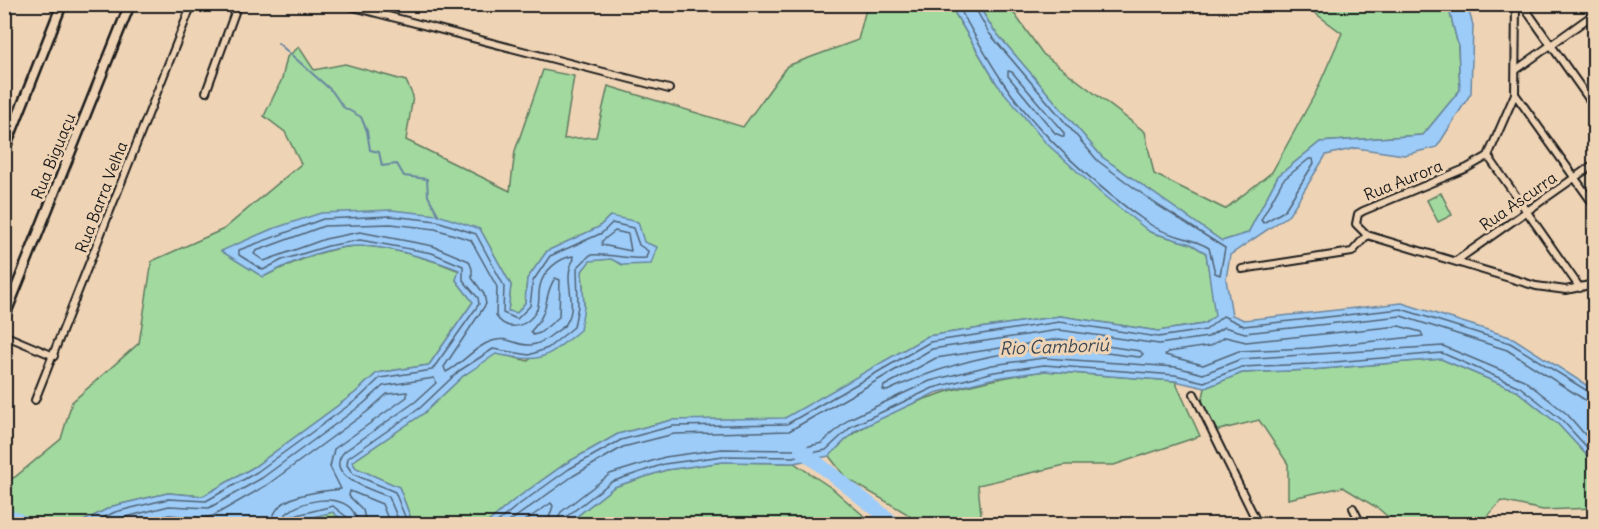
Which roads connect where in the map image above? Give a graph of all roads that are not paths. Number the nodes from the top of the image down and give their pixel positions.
1 (62, 4) edge
2 (130, 4) edge
3 (178, 4) edge
4 (238, 4) edge
5 (342, 4) edge
6 (1516, 4) edge
7 (1522, 4) edge
8 (191, 7) edge
9 (1594, 14) edge
10 (1551, 45) junction
11 (1516, 70) junction
12 (669, 89) dead end
13 (206, 92) dead end
14 (1515, 94) junction
15 (1594, 106) edge
16 (4, 151) edge
17 (1488, 156) junction
18 (1594, 164) edge
19 (1575, 177) junction
20 (1594, 205) edge
21 (1526, 212) junction
22 (1367, 235) junction
23 (1456, 261) junction
24 (1242, 268) dead end
25 (1594, 284) edge
26 (1580, 288) junction
27 (4, 318) edge
28 (4, 335) edge
29 (54, 356) junction
30 (1194, 394) dead end
31 (35, 400) dead end
32 (1353, 508) dead end
33 (1258, 525) edge
34 (1361, 525) edge

1 - 16 street
2 - 27 street, Rua Biguaçu
3 - 8 street
4 - 13 street
5 - 12 street
6 - 11 street
7 - 10 street
8 - 29 street, Rua Barra Velha
9 - 10 street
10 - 11 street
10 - 15 street
11 - 14 street
14 - 17 street
14 - 19 street
17 - 21 street
17 - 22 street, Rua Aurora
18 - 19 street, Rua Ascurra
19 - 20 street
19 - 21 street, Rua Ascurra
21 - 23 street, Rua Ascurra
21 - 26 street
22 - 23 street
22 - 24 street
23 - 26 street
25 - 26 street
28 - 29 street
29 - 31 street, Rua Barra Velha
30 - 33 street
32 - 34 street

